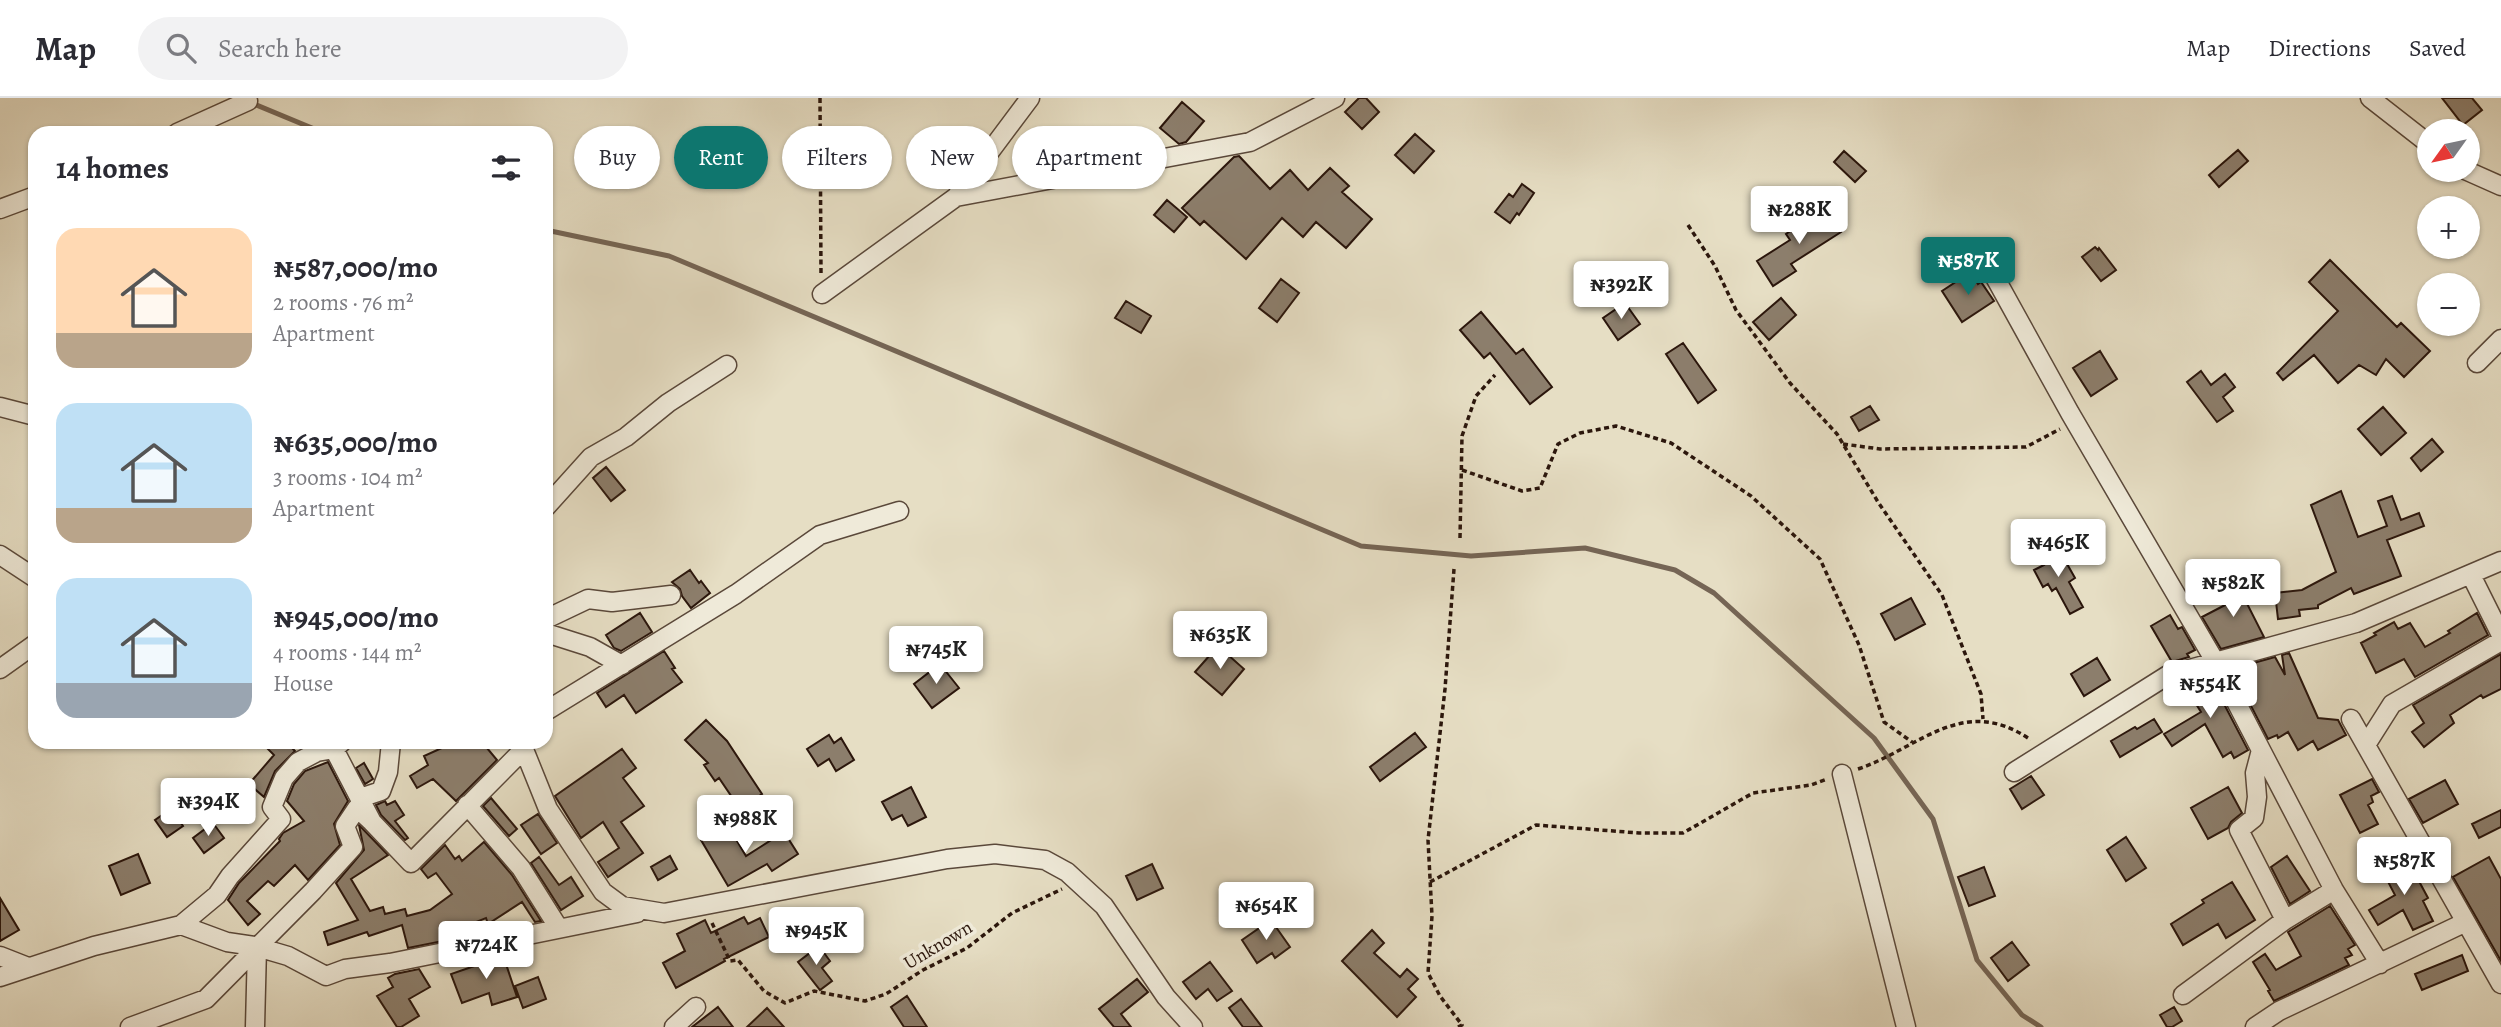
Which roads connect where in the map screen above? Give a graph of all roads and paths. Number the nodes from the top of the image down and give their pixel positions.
1 (820, 98) edge
2 (1030, 98) edge
3 (1335, 98) edge
4 (2370, 98) edge
5 (248, 101) dead end
6 (193, 126) edge
7 (2417, 135) edge
8 (2480, 177) edge
9 (2501, 186) edge
10 (956, 197) junction
11 (28, 199) edge
12 (0, 209) edge
13 (1688, 225) dead end
14 (1982, 254) dead end
15 (822, 294) joint
16 (2501, 339) edge
17 (2477, 363) dead end
18 (727, 365) dead end
19 (1495, 375) dead end
20 (0, 407) edge
21 (28, 414) edge
22 (2075, 421) junction
23 (1843, 444) junction
24 (1462, 470) junction
25 (553, 499) edge
26 (899, 511) dead end
27 (1460, 538) dead end
28 (0, 555) edge
29 (2501, 561) edge
30 (1454, 569) dead end
31 (28, 573) edge
32 (2471, 575) junction
33 (671, 595) dead end
34 (553, 616) edge
35 (553, 635) edge
36 (2501, 635) edge
37 (2501, 641) edge
38 (28, 650) edge
39 (2216, 663) junction
40 (622, 665) junction
41 (0, 669) edge
42 (553, 707) edge
43 (1983, 719) junction
44 (2351, 719) dead end
45 (1912, 742) junction
46 (2366, 745) junction
47 (328, 749) edge
48 (339, 749) edge
49 (390, 749) edge
50 (519, 749) edge
51 (525, 749) edge
52 (2261, 750) junction
53 (2048, 752) junction
54 (1877, 763) dead end
55 (2014, 772) dead end
56 (1842, 774) joint
57 (360, 798) junction
58 (467, 805) junction
59 (372, 822) junction
60 (1078, 882) junction
61 (1430, 882) junction
62 (2334, 890) junction
63 (704, 905) junction
64 (646, 911) junction
65 (2285, 920) junction
66 (2466, 922) junction
67 (181, 925) junction
68 (558, 927) junction
69 (257, 947) junction
70 (0, 956) edge
71 (2380, 964) junction
72 (28, 967) junction
73 (0, 977) edge
74 (2501, 984) edge
75 (2183, 995) dead end
76 (245, 996) dead end
77 (696, 1007) dead end
78 (1462, 1026) edge
79 (130, 1027) edge
80 (254, 1027) edge
81 (674, 1027) edge
82 (1193, 1027) edge
83 (1906, 1027) edge
84 (2255, 1027) edge

1 - 15 path
2 - 10 street
3 - 10 street
4 - 7 street
5 - 6 street
8 - 9 street
10 - 15 street
11 - 12 street
13 - 23 path
14 - 22 street
16 - 17 street
18 - 25 street
19 - 24 path
20 - 21 street
22 - 23 path
22 - 39 street
23 - 43 path
24 - 27 path
24 - 45 path
26 - 40 street
28 - 31 street
29 - 32 street
30 - 61 path
32 - 36 street
32 - 39 street
33 - 34 street
35 - 40 street
37 - 46 street
38 - 41 street
39 - 52 street
39 - 53 street
40 - 42 street
43 - 45 path
43 - 53 path
44 - 46 street
45 - 54 path
46 - 66 street
47 - 67 street
48 - 57 street
49 - 57 street
50 - 58 street
51 - 64 street
52 - 62 street
52 - 65 street
53 - 55 street
56 - 61 path
56 - 83 street
57 - 59 street
58 - 59 street
58 - 68 street
59 - 69 street
60 - 63 street
60 - 63 path, Unknown
60 - 82 street
61 - 78 path
62 - 65 street
62 - 71 street
63 - 64 street
64 - 68 street
65 - 75 street
66 - 71 street
66 - 74 street
67 - 69 street
67 - 72 street
68 - 69 street
69 - 79 street
69 - 80 street
70 - 72 street
71 - 84 street
72 - 73 street
76 - 80 street
77 - 81 street

